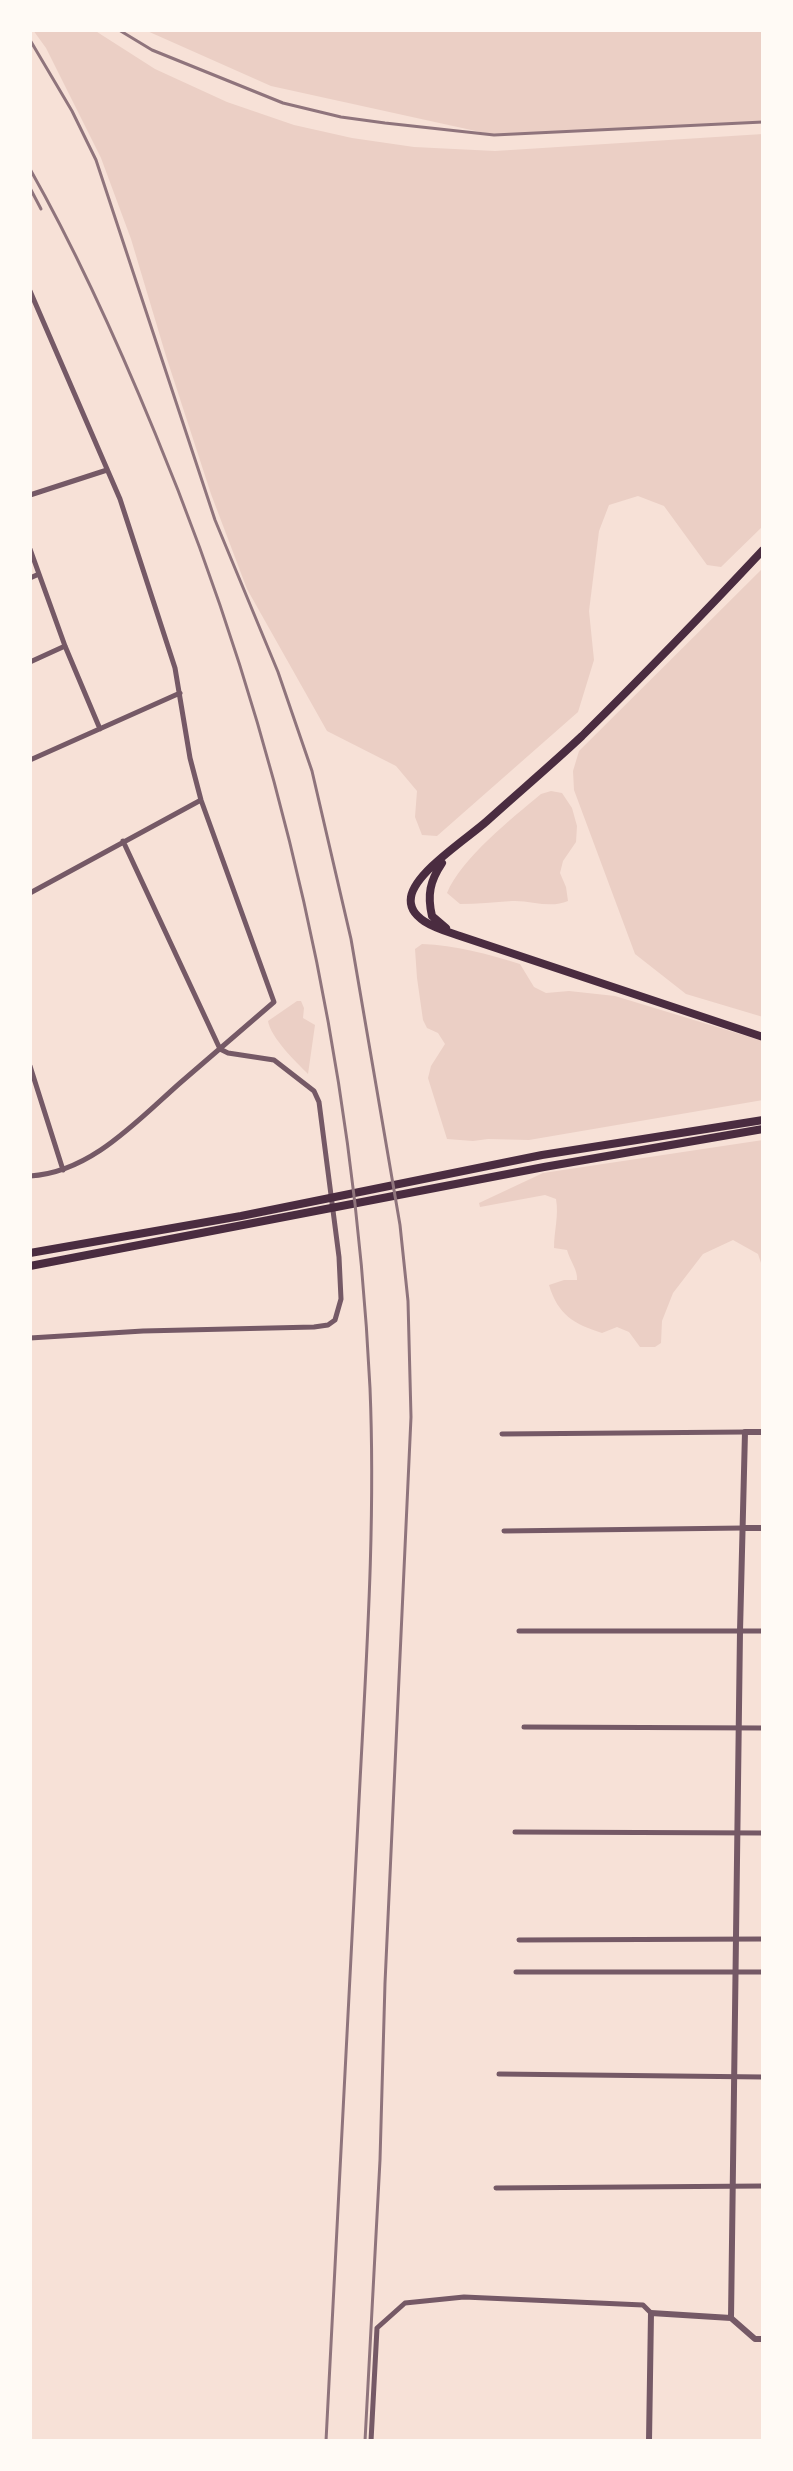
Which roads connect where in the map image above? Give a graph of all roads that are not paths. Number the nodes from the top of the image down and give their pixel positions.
1 (30, 291) edge
2 (107, 470) junction
3 (30, 495) edge
4 (30, 549) edge
5 (763, 550) edge
6 (39, 574) junction
7 (30, 579) edge
8 (65, 646) junction
9 (30, 662) edge
10 (180, 693) junction
11 (100, 729) junction
12 (30, 760) edge
13 (201, 800) junction
14 (123, 841) junction
15 (429, 876) junction
16 (30, 893) edge
17 (431, 910) junction
18 (420, 918) junction
19 (460, 936) junction
20 (763, 1037) edge
21 (220, 1049) junction
22 (30, 1066) edge
23 (763, 1120) edge
24 (763, 1129) edge
25 (63, 1170) junction
26 (30, 1176) edge
27 (30, 1253) edge
28 (30, 1266) edge
29 (30, 1338) edge
30 (745, 1432) junction
31 (763, 1432) edge
32 (501, 1434) dead end
33 (744, 1528) junction
34 (763, 1528) edge
35 (504, 1531) dead end
36 (519, 1631) dead end
37 (740, 1631) junction
38 (763, 1631) edge
39 (524, 1727) dead end
40 (738, 1728) junction
41 (763, 1728) edge
42 (515, 1832) dead end
43 (737, 1833) junction
44 (763, 1833) edge
45 (736, 1938) junction
46 (763, 1939) edge
47 (519, 1940) dead end
48 (736, 1971) junction
49 (516, 1972) dead end
50 (763, 1972) edge
51 (499, 2074) dead end
52 (734, 2077) junction
53 (763, 2077) edge
54 (733, 2185) junction
55 (763, 2186) edge
56 (496, 2188) dead end
57 (651, 2313) junction
58 (731, 2318) junction
59 (763, 2339) edge
60 (371, 2441) edge
61 (649, 2441) edge

1 - 2 street
2 - 3 street
2 - 10 street
4 - 6 street
5 - 15 main road
6 - 7 street
6 - 8 street
8 - 9 street
8 - 11 street
10 - 11 street
10 - 13 street
11 - 12 street
13 - 14 street
13 - 21 street
14 - 16 street
14 - 21 street
15 - 17 main road
15 - 18 main road
17 - 18 main road
17 - 19 main road
18 - 19 main road
19 - 20 main road
21 - 25 street
21 - 29 street
22 - 25 street
23 - 27 main road
24 - 28 main road
25 - 26 street
30 - 31 street
30 - 32 street
30 - 33 street
33 - 34 street
33 - 35 street
33 - 37 street
36 - 37 street
37 - 38 street
37 - 40 street
39 - 40 street
40 - 41 street
40 - 43 street
42 - 43 street
43 - 44 street
43 - 45 street
45 - 46 street
45 - 47 street
45 - 48 street
48 - 49 street
48 - 50 street
48 - 52 street
51 - 52 street
52 - 53 street
52 - 54 street
54 - 55 street
54 - 56 street
54 - 58 street
57 - 58 street
57 - 60 street
57 - 61 street
58 - 59 street

